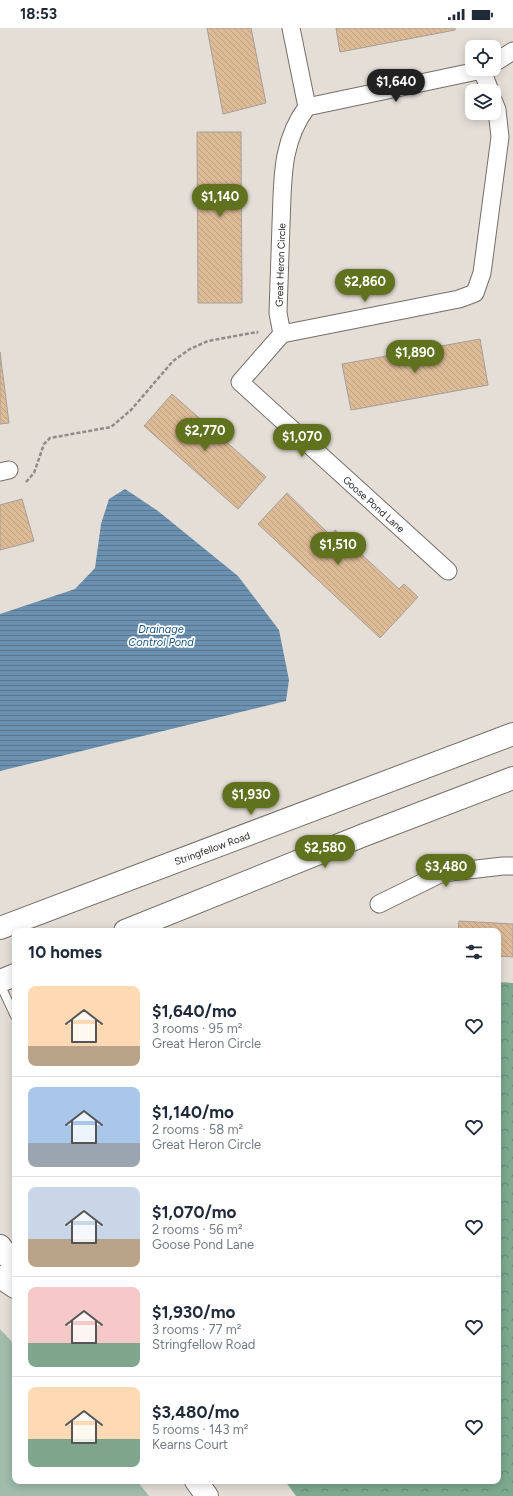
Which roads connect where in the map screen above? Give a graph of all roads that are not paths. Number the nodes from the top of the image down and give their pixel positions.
1 (291, 28) edge
2 (513, 51) edge
3 (501, 58) edge
4 (465, 72) edge
5 (307, 107) junction
6 (498, 120) edge
7 (277, 339) junction
8 (448, 571) dead end
9 (513, 734) edge
10 (513, 778) edge
11 (513, 866) edge
12 (379, 904) dead end
13 (0, 928) edge
14 (132, 928) edge
15 (12, 976) edge
16 (0, 980) edge
17 (0, 984) edge
18 (12, 1010) edge
19 (0, 1246) edge
20 (12, 1262) edge
21 (0, 1277) edge
22 (12, 1285) edge
23 (198, 1484) edge
24 (207, 1496) edge

1 - 5 street
2 - 3 street
4 - 5 street
5 - 7 street, Great Heron Circle
6 - 7 street
7 - 8 street, Goose Pond Lane
9 - 13 main road, Stringfellow Road
10 - 14 main road
11 - 12 street
15 - 16 main road
17 - 18 lane
19 - 20 main road
21 - 22 main road
23 - 24 main road

